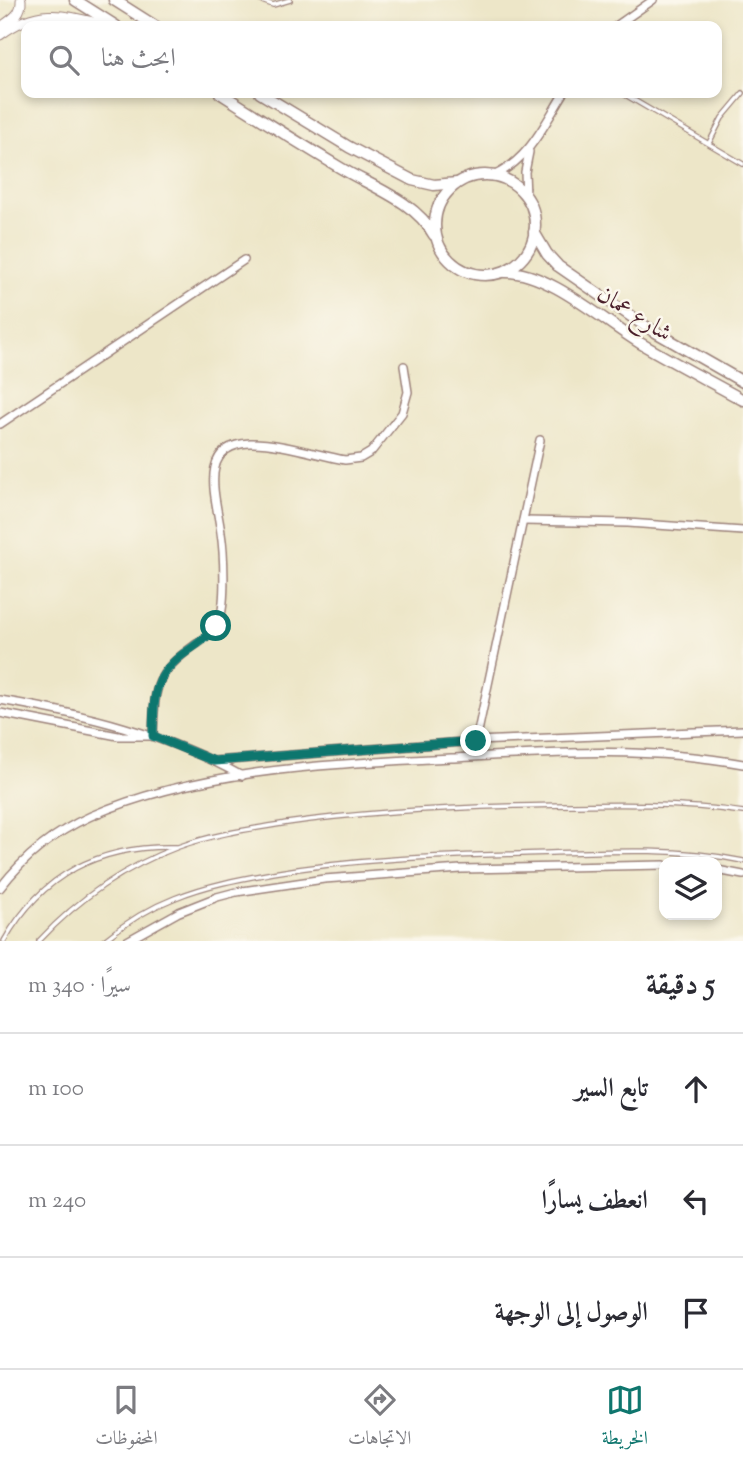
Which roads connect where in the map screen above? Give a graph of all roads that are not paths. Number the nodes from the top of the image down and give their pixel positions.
1 (21, 0) edge
2 (75, 0) edge
3 (114, 0) edge
4 (290, 0) edge
5 (653, 0) edge
6 (262, 1) edge
7 (23, 21) edge
8 (92, 21) edge
9 (108, 21) edge
10 (147, 21) edge
11 (623, 21) edge
12 (21, 22) edge
13 (0, 28) edge
14 (0, 35) edge
15 (743, 93) edge
16 (228, 98) edge
17 (268, 98) edge
18 (561, 98) edge
19 (631, 98) edge
20 (709, 144) junction
21 (530, 148) junction
22 (743, 164) edge
23 (493, 176) junction
24 (457, 183) junction
25 (526, 197) junction
26 (534, 232) junction
27 (437, 240) junction
28 (244, 260) dead end
29 (502, 272) junction
30 (404, 366) dead end
31 (743, 382) edge
32 (743, 401) edge
33 (0, 424) edge
34 (540, 440) dead end
35 (523, 521) junction
36 (743, 531) edge
37 (0, 700) edge
38 (0, 713) edge
39 (743, 730) edge
40 (153, 736) junction
41 (476, 741) junction
42 (214, 761) junction
43 (743, 764) edge
44 (242, 776) junction
45 (743, 812) edge
46 (179, 847) junction
47 (743, 861) edge
48 (659, 865) edge
49 (722, 871) edge
50 (743, 875) edge
51 (0, 888) edge
52 (4, 941) edge
53 (39, 941) edge
54 (103, 941) edge
55 (127, 941) edge

1 - 13 street
2 - 9 main road
3 - 10 main road
4 - 6 lane
5 - 11 street
7 - 8 street
12 - 14 street
15 - 20 lane
16 - 27 main road
17 - 24 main road
18 - 21 street
19 - 20 lane
20 - 22 lane
21 - 23 street
21 - 25 street
23 - 24 main road
23 - 25 main road
24 - 27 main road
25 - 26 main road
26 - 29 main road
26 - 31 main road, شارع عمان
27 - 29 main road
28 - 33 street
29 - 32 main road, شارع عمان
30 - 40 street
34 - 35 street
35 - 36 street
35 - 41 street
37 - 40 street
38 - 40 street
39 - 41 street
40 - 42 street
41 - 42 street
42 - 44 street
43 - 44 street
44 - 51 street
45 - 46 lane
46 - 52 lane
46 - 53 lane
47 - 54 lane
48 - 55 street
49 - 50 street

